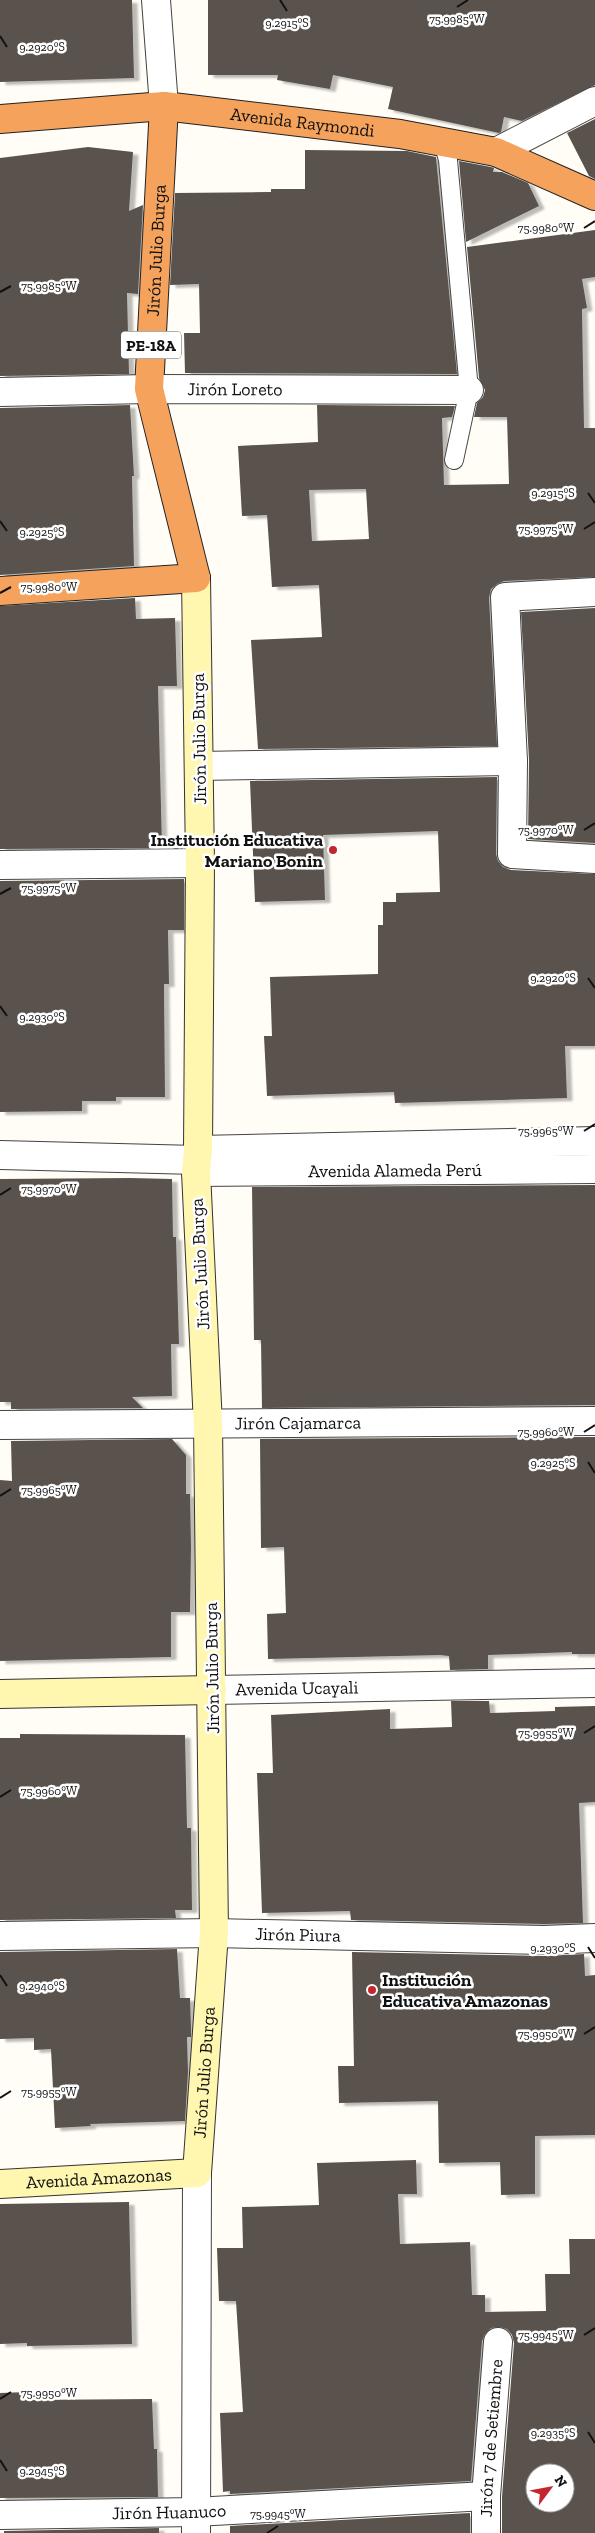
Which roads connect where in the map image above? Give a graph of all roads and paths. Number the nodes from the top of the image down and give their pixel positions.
1 (156, 0) edge
2 (595, 101) edge
3 (164, 106) junction
4 (0, 119) edge
5 (443, 142) junction
6 (496, 152) junction
7 (595, 196) edge
8 (149, 389) junction
9 (469, 390) junction
10 (0, 392) edge
11 (454, 460) dead end
12 (196, 578) junction
13 (0, 591) edge
14 (595, 592) edge
15 (513, 761) junction
16 (199, 766) junction
17 (595, 859) edge
18 (200, 863) junction
19 (0, 865) edge
20 (595, 1141) edge
21 (0, 1155) edge
22 (197, 1161) junction
23 (595, 1169) edge
24 (595, 1421) edge
25 (0, 1425) edge
26 (208, 1425) junction
27 (595, 1683) edge
28 (212, 1690) junction
29 (0, 1694) edge
30 (214, 1933) junction
31 (0, 1936) edge
32 (595, 1938) edge
33 (197, 2173) junction
34 (0, 2184) edge
35 (498, 2342) dead end
36 (486, 2496) junction
37 (0, 2514) edge
38 (196, 2523) edge
39 (486, 2533) edge

1 - 3 street, Jirón Julio Burga
2 - 6 street
3 - 4 highway, Avenida Raymondi
3 - 5 highway, Avenida Raymondi
3 - 8 highway, Jirón Julio Burga / PE-18A
5 - 6 highway, Avenida Raymondi
5 - 9 lane
6 - 7 highway, Avenida Raymondi
8 - 9 street, Jirón Loreto
8 - 10 street, Jirón Loreto
8 - 12 highway, Jirón Julio Burga / PE-18A
9 - 11 lane
12 - 13 highway
12 - 16 street, Jirón Julio Burga
14 - 15 street
15 - 16 street
15 - 17 street
16 - 18 street, Jirón Julio Burga
18 - 19 street
18 - 22 street, Jirón Julio Burga
20 - 22 street, Avenida Alameda Perú
21 - 22 street, Avenida Alameda Perú
22 - 23 street, Avenida Alameda Perú
22 - 26 street, Jirón Julio Burga
24 - 26 street, Jirón Cajamarca
25 - 26 street, Jirón Cajamarca
26 - 28 street, Jirón Julio Burga
27 - 28 street, Avenida Ucayali
28 - 29 street, Avenida Ucayali
28 - 30 street, Jirón Julio Burga
30 - 31 street, Jirón Piura
30 - 32 street, Jirón Piura
30 - 33 street, Jirón Julio Burga
33 - 34 street, Avenida Amazonas
33 - 38 street, Jirón Julio Burga
35 - 36 street, Jirón 7 de Setiembre
36 - 38 street, Jirón Huanuco
36 - 39 street, Jirón 7 de Setiembre
37 - 38 street, Jirón Huanuco

